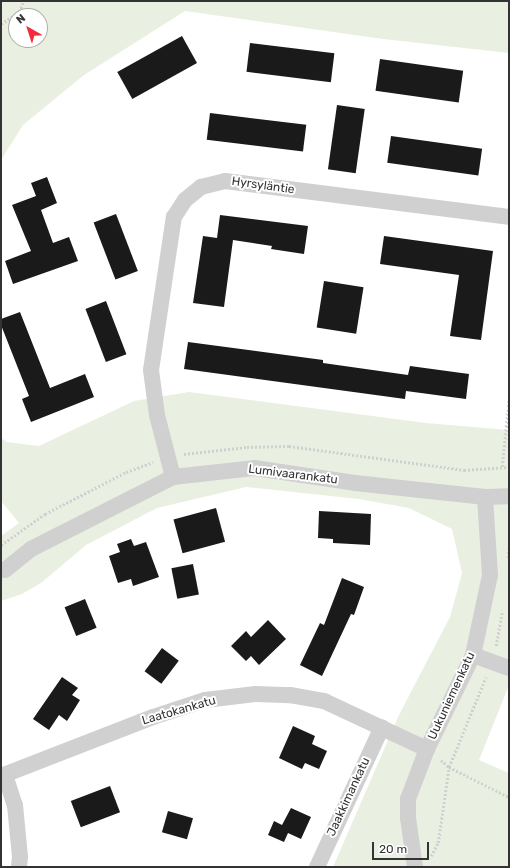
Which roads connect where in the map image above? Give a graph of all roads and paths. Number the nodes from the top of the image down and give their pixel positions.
1 (24, 1) edge
2 (1, 24) edge
3 (509, 217) edge
4 (509, 399) edge
5 (185, 454) dead end
6 (160, 459) dead end
7 (502, 467) junction
8 (509, 467) edge
9 (173, 476) junction
10 (509, 496) edge
11 (485, 497) junction
12 (1, 545) edge
13 (509, 548) edge
14 (508, 562) dead end
15 (5, 570) dead end
16 (502, 609) dead end
17 (473, 655) junction
18 (493, 661) junction
19 (509, 668) edge
20 (382, 727) junction
21 (427, 749) junction
22 (449, 767) junction
23 (3, 776) edge
24 (509, 797) edge
25 (422, 864) edge
26 (19, 867) edge
27 (317, 867) edge

1 - 2 path
3 - 9 street, Hyrsyläntie
4 - 7 path
5 - 7 path
6 - 12 path
7 - 8 path
9 - 11 street, Lumivaarankatu
9 - 15 street, Lumivaarankatu
10 - 11 street, Lumivaarankatu
11 - 17 street, Uukuniemenkatu
13 - 14 path
16 - 18 path
17 - 18 street
17 - 21 street, Uukuniemenkatu
18 - 19 street
18 - 22 path
20 - 21 street, Laatokankatu
20 - 23 street, Laatokankatu
20 - 27 street, Jaakkimankatu
21 - 22 path
21 - 25 street, Uukuniemenkatu
22 - 24 path
22 - 25 path
23 - 26 street

